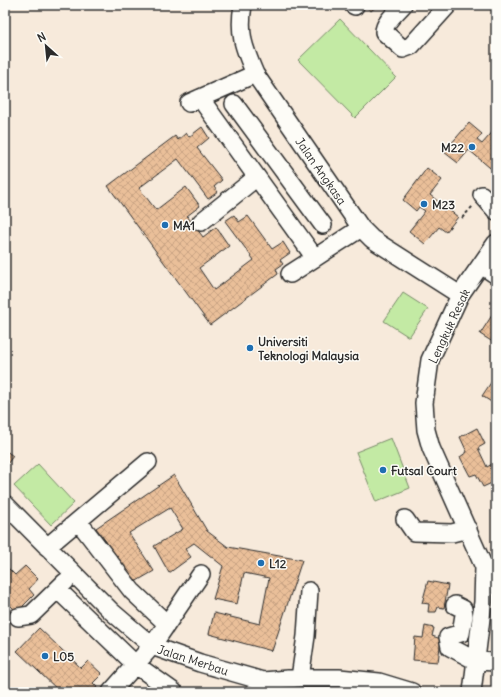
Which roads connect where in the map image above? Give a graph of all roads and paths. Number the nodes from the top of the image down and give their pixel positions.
1 (242, 5) edge
2 (403, 5) edge
3 (448, 5) edge
4 (255, 74) junction
5 (234, 104) dead end
6 (244, 118) junction
7 (225, 132) junction
8 (257, 177) junction
9 (478, 199) joint
10 (309, 205) junction
11 (496, 211) edge
12 (462, 218) dead end
13 (288, 221) junction
14 (201, 222) dead end
15 (323, 225) dead end
16 (361, 228) junction
17 (496, 243) edge
18 (315, 258) junction
19 (481, 265) junction
20 (290, 274) dead end
21 (496, 275) edge
22 (460, 295) junction
23 (148, 462) dead end
24 (5, 504) edge
25 (405, 519) dead end
26 (78, 521) junction
27 (468, 529) junction
28 (47, 547) junction
29 (73, 573) junction
30 (201, 574) dead end
31 (58, 590) junction
32 (309, 591) dead end
33 (455, 605) dead end
34 (18, 616) dead end
35 (167, 624) junction
36 (152, 646) junction
37 (476, 661) junction
38 (496, 662) edge
39 (136, 665) junction
40 (300, 678) junction
41 (262, 687) edge
42 (111, 692) edge
43 (174, 692) edge
44 (412, 692) edge
45 (472, 692) edge

1 - 4 street, Jalan Angkasa
2 - 3 street
4 - 7 street
4 - 16 street, Jalan Angkasa
5 - 6 street
6 - 7 street
6 - 10 street
7 - 8 street
8 - 13 street
8 - 14 street
9 - 11 street
9 - 12 path
10 - 13 street
10 - 15 street
13 - 18 street
16 - 18 street
16 - 22 street, Jalan Angkasa
17 - 19 street, Lengkuk Resak
18 - 20 street
19 - 21 street
19 - 22 street, Lengkuk Resak
22 - 27 street, Lengkuk Resak
23 - 26 street
24 - 28 street, Jalan Merbau
25 - 27 street
26 - 28 street
26 - 35 street
27 - 37 street, Lengkuk Resak
28 - 29 street, Jalan Merbau
29 - 31 street
29 - 36 street, Jalan Merbau
30 - 35 street
31 - 34 street
31 - 39 street
32 - 40 street
33 - 37 street
35 - 36 street
36 - 39 street
36 - 41 street, Jalan Merbau
37 - 38 street
37 - 45 street, Lengkuk Resak
39 - 42 street
39 - 43 street
40 - 41 street, Jalan Merbau
40 - 44 street, Jalan Merbau

